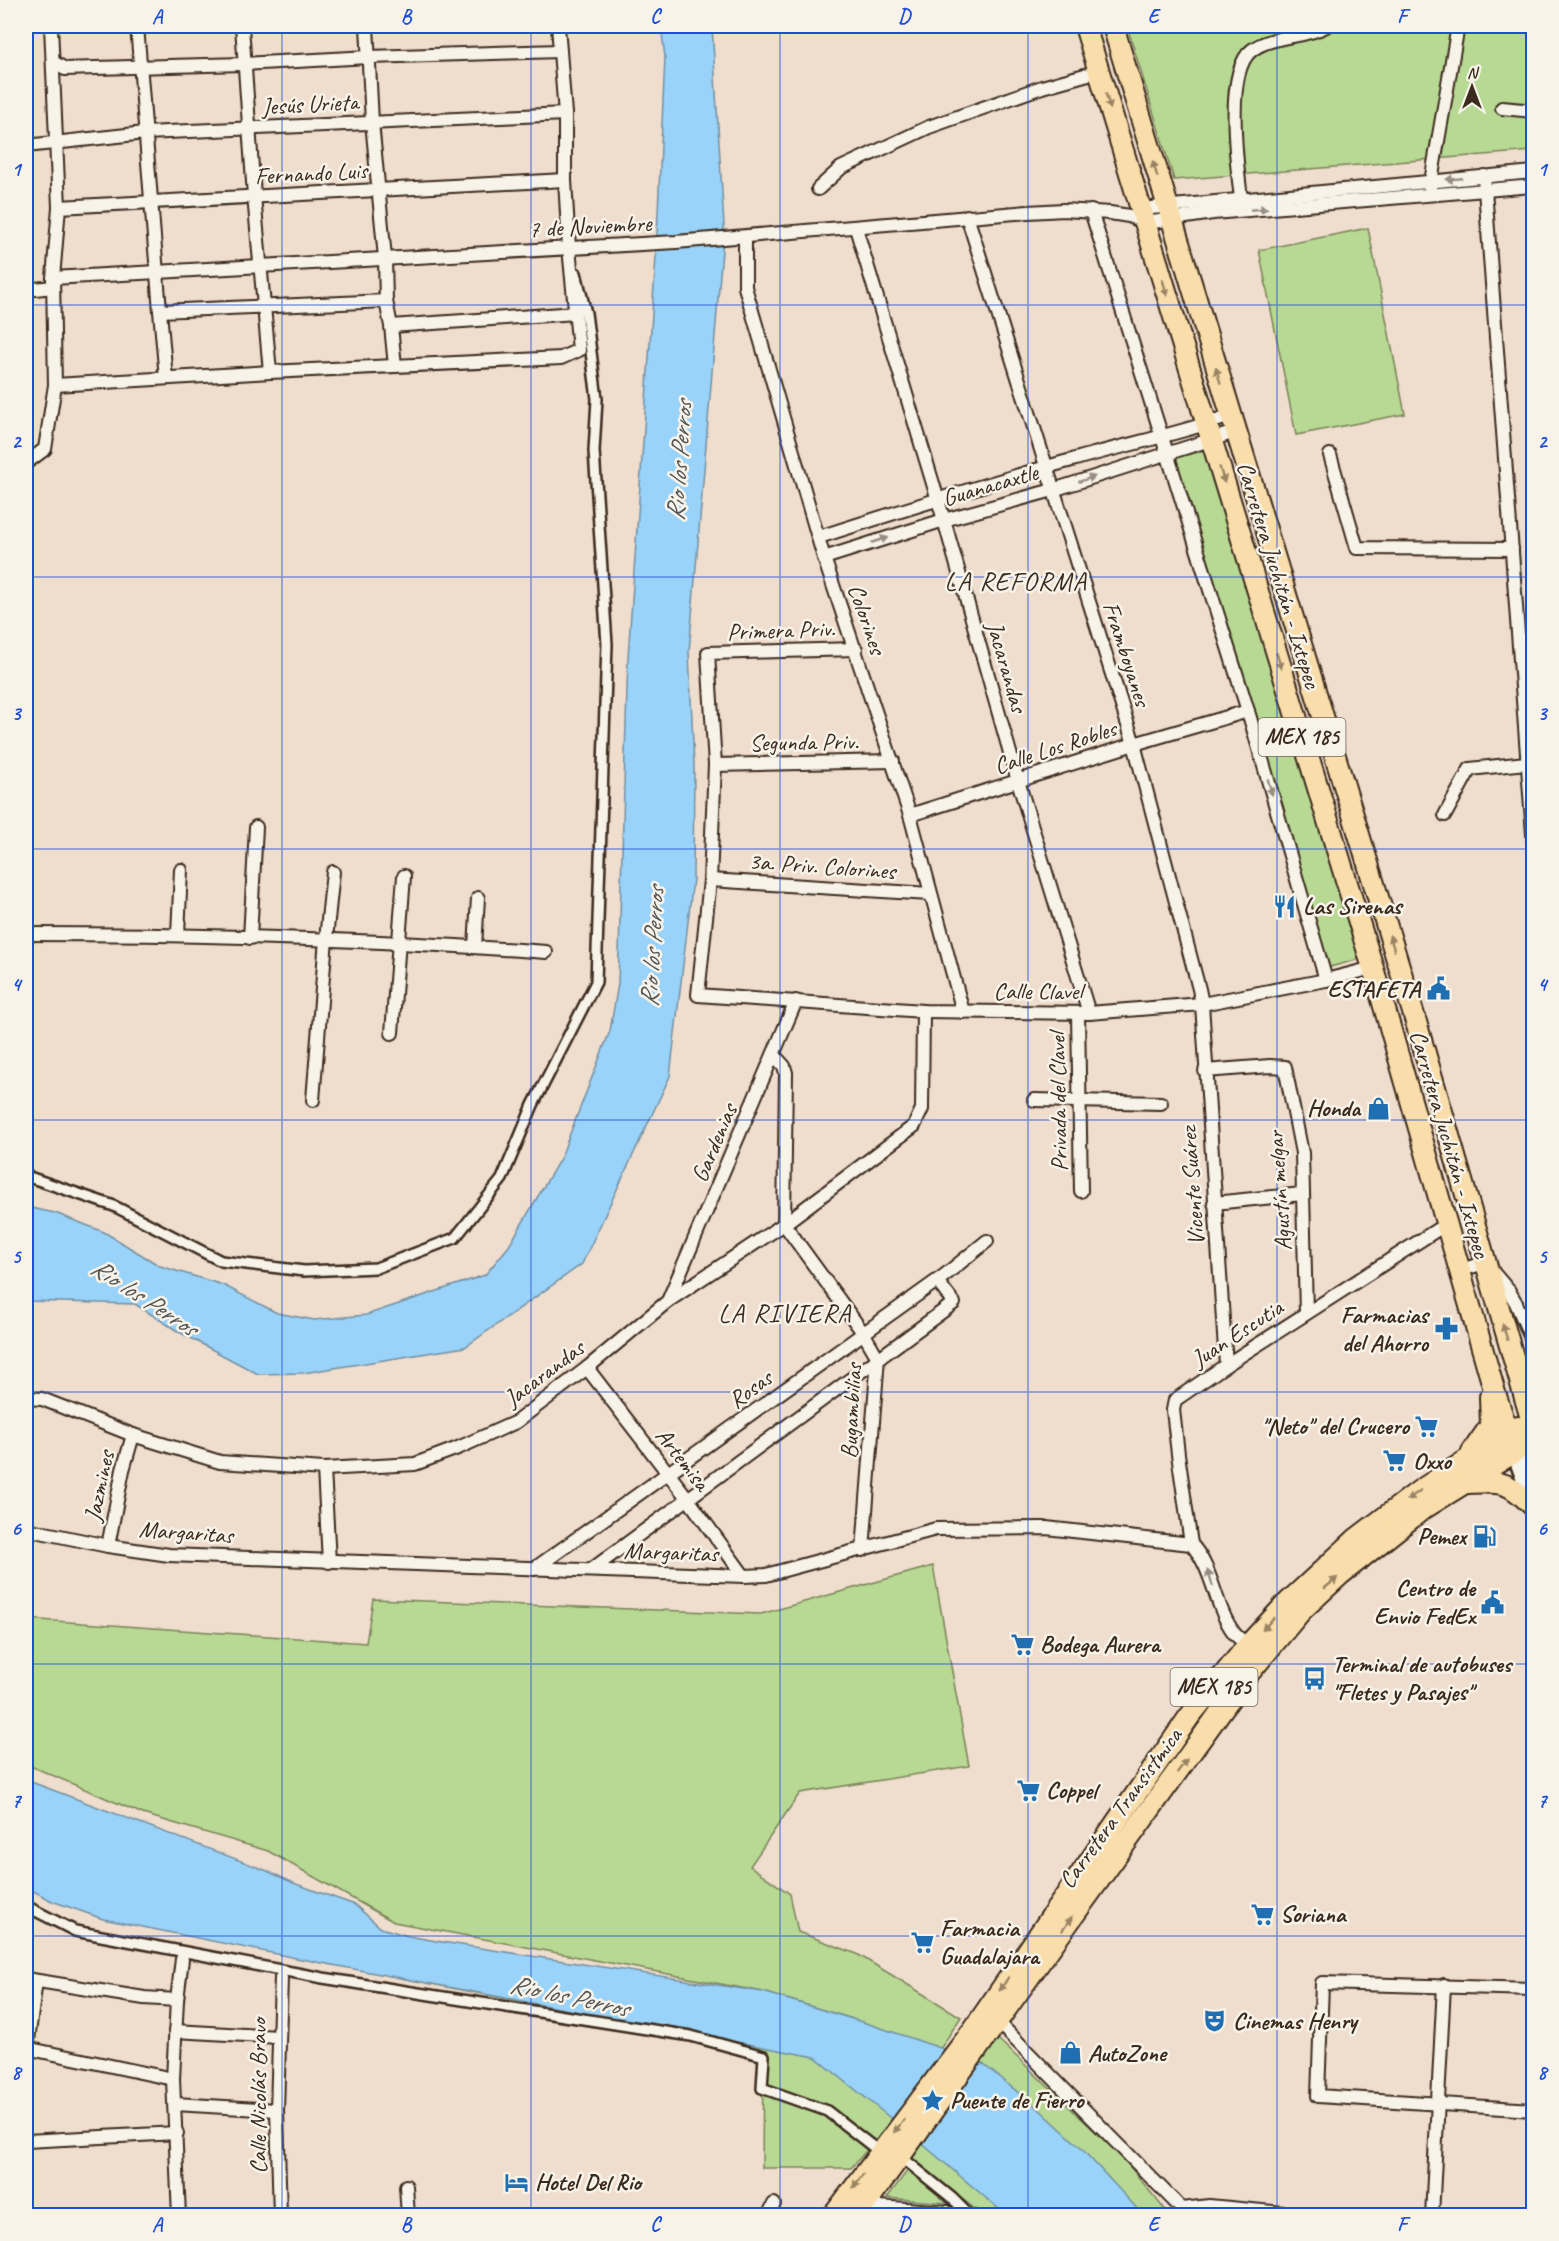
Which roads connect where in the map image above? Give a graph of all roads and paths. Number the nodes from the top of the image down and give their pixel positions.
1 (51, 26) edge
2 (137, 26) edge
3 (242, 26) edge
4 (367, 26) edge
5 (558, 26) edge
6 (1085, 26) edge
7 (1113, 26) edge
8 (1326, 26) edge
9 (1458, 26) edge
10 (560, 51) junction
11 (369, 57) junction
12 (53, 62) junction
13 (244, 64) junction
14 (140, 67) junction
15 (1099, 71) junction
16 (1502, 108) dead end
17 (1533, 111) edge
18 (565, 114) junction
19 (372, 122) junction
20 (249, 129) junction
21 (145, 133) junction
22 (58, 143) junction
23 (26, 146) edge
24 (1533, 172) edge
25 (1484, 176) junction
26 (565, 180) junction
27 (1430, 181) junction
28 (1533, 186) edge
29 (818, 189) dead end
30 (1485, 190) junction
31 (380, 191) junction
32 (1431, 195) junction
33 (254, 196) junction
34 (1240, 198) junction
35 (151, 202) junction
36 (59, 207) junction
37 (1212, 207) junction
38 (1091, 211) junction
39 (1168, 213) junction
40 (967, 216) junction
41 (1138, 216) junction
42 (856, 228) junction
43 (748, 237) junction
44 (569, 248) junction
45 (385, 258) junction
46 (260, 266) junction
47 (157, 272) junction
48 (53, 282) junction
49 (26, 290) edge
50 (386, 301) junction
51 (264, 307) junction
52 (160, 311) junction
53 (576, 313) junction
54 (391, 326) junction
55 (395, 366) junction
56 (270, 372) junction
57 (166, 378) junction
58 (55, 385) junction
59 (1233, 424) junction
60 (1209, 433) junction
61 (1162, 436) junction
62 (1168, 452) junction
63 (1330, 455) dead end
64 (26, 463) edge
65 (1046, 467) junction
66 (1053, 490) junction
67 (937, 499) junction
68 (944, 520) junction
69 (819, 537) junction
70 (1512, 549) junction
71 (824, 558) junction
72 (856, 649) junction
73 (1248, 711) junction
74 (1134, 744) junction
75 (893, 762) junction
76 (1526, 763) junction
77 (715, 765) junction
78 (1018, 781) junction
79 (910, 815) junction
80 (1445, 815) dead end
81 (256, 827) dead end
82 (1533, 848) edge
83 (181, 870) dead end
84 (333, 872) dead end
85 (404, 876) dead end
86 (710, 880) junction
87 (930, 894) junction
88 (478, 898) dead end
89 (26, 934) edge
90 (178, 934) junction
91 (250, 938) junction
92 (326, 939) junction
93 (399, 942) junction
94 (475, 947) junction
95 (546, 952) dead end
96 (1373, 968) junction
97 (1326, 980) junction
98 (796, 1001) junction
99 (1202, 1004) junction
100 (923, 1011) junction
101 (963, 1012) junction
102 (1083, 1013) junction
103 (392, 1034) dead end
104 (775, 1056) junction
105 (1205, 1071) junction
106 (313, 1100) dead end
107 (1034, 1100) dead end
108 (1079, 1101) junction
109 (1161, 1103) dead end
110 (26, 1176) edge
111 (1081, 1191) dead end
112 (1302, 1194) junction
113 (1214, 1203) junction
114 (784, 1224) junction
115 (1446, 1224) junction
116 (987, 1241) dead end
117 (1485, 1263) junction
118 (1460, 1270) junction
119 (938, 1281) junction
120 (668, 1301) junction
121 (1306, 1313) junction
122 (864, 1334) junction
123 (1533, 1345) edge
124 (878, 1358) junction
125 (1513, 1360) junction
126 (1226, 1365) junction
127 (587, 1368) junction
128 (1533, 1368) edge
129 (1488, 1370) junction
130 (26, 1398) edge
131 (1532, 1422) edge
132 (133, 1435) junction
133 (1533, 1440) edge
134 (1511, 1442) junction
135 (1466, 1461) junction
136 (324, 1469) junction
137 (668, 1474) junction
138 (1464, 1483) junction
139 (688, 1499) junction
140 (1533, 1506) edge
141 (26, 1529) edge
142 (1191, 1544) junction
143 (108, 1546) junction
144 (863, 1550) junction
145 (328, 1562) junction
146 (534, 1569) junction
147 (591, 1570) junction
148 (744, 1576) junction
149 (1248, 1645) junction
150 (26, 1906) edge
151 (182, 1959) dead end
152 (281, 1978) dead end
153 (31, 1980) edge
154 (1444, 1985) junction
155 (1533, 1989) edge
156 (177, 2000) junction
157 (997, 2021) junction
158 (176, 2031) junction
159 (979, 2035) junction
160 (279, 2037) junction
161 (26, 2048) edge
162 (173, 2079) junction
163 (175, 2104) junction
164 (1437, 2105) junction
165 (277, 2110) junction
166 (1533, 2110) edge
167 (177, 2133) junction
168 (26, 2141) edge
169 (902, 2156) junction
170 (406, 2186) dead end
171 (774, 2204) dead end
172 (861, 2211) edge
173 (1185, 2212) edge
174 (179, 2216) edge
175 (279, 2216) edge
176 (408, 2216) edge
177 (768, 2216) edge
178 (833, 2216) edge
179 (953, 2216) edge
180 (970, 2216) edge
181 (1316, 2216) edge
182 (1432, 2216) edge

1 - 12 street
2 - 14 street
3 - 13 street
4 - 11 street
5 - 10 street
6 - 15 main road, Carretera Juchitán - Ixtepec / MEX 185
39 -> 7 main road, Carretera Juchitán - Ixtepec / MEX 185
8 - 34 street
9 - 27 street
10 - 11 street
10 - 18 street
11 - 13 street
11 - 19 street
12 - 14 street
12 - 22 street
13 - 14 street
13 - 20 street
14 - 21 street
15 - 29 street
15 -> 41 main road, Carretera Juchitán - Ixtepec / MEX 185
16 - 17 street
18 - 19 street, Jesús Urieta
18 - 26 street
19 - 20 street, Jesús Urieta
19 - 31 street
20 - 21 street, Jesús Urieta
20 - 33 street
21 - 22 street, Jesús Urieta
21 - 35 street
22 - 23 street, Jesús Urieta
22 - 36 street
24 - 25 street
25 -> 27 street
25 - 30 street
26 - 31 street, Fernando Luis
26 - 44 street
27 - 32 street
27 - 34 street
28 - 30 street
30 - 32 street
30 - 70 street
31 - 33 street, Fernando Luis
31 - 45 street
37 -> 32 street
33 - 35 street, Fernando Luis
33 - 46 street
34 - 37 street
35 - 36 street, Fernando Luis
35 - 47 street
36 - 48 street
37 - 39 street, 7 de Noviembre
38 - 40 street, 7 de Noviembre
38 - 41 street, 7 de Noviembre
38 - 61 street
39 - 41 street, 7 de Noviembre
59 -> 39 main road, Carretera Juchitán - Ixtepec / MEX 185
40 - 42 street, 7 de Noviembre
40 - 65 street, Framboyanes
41 -> 60 main road, Carretera Juchitán - Ixtepec / MEX 185
42 - 43 street, 7 de Noviembre
42 - 67 street, Jacarandas
43 - 44 street, 7 de Noviembre
43 - 69 street, Colorines
44 - 45 street, 7 de Noviembre
44 - 53 street
44 - 110 street
45 - 46 street, 7 de Noviembre
45 - 50 street
46 - 47 street, 7 de Noviembre
46 - 51 street
47 - 48 street, 7 de Noviembre
47 - 52 street
48 - 49 street, 7 de Noviembre
48 - 58 street
50 - 51 street
50 - 54 street
51 - 52 street
51 - 56 street
52 - 57 street
53 - 54 street
53 - 55 street
54 - 55 street
55 - 56 street
56 - 57 street
57 - 58 street
58 - 64 street
59 - 60 street
117 -> 59 main road, Carretera Juchitán - Ixtepec / MEX 185
60 - 61 street, Guanacaxtle
60 - 62 street, Guanacaxtle
60 -> 96 main road, Carretera Juchitán - Ixtepec / MEX 185
61 - 62 street
61 - 65 street, Guanacaxtle
66 -> 62 street, Guanacaxtle
62 - 73 street
63 - 70 street
65 - 66 street, Framboyanes
65 - 67 street, Guanacaxtle
66 - 68 street, Guanacaxtle
66 - 74 street, Framboyanes
67 - 68 street, Jacarandas
67 - 69 street, Guanacaxtle
71 -> 68 street, Guanacaxtle
68 - 78 street, Jacarandas
69 - 71 street, Colorines
70 - 76 street
71 - 72 street, Colorines
72 - 75 street, Colorines
72 - 77 street, Primera Priv.
73 - 74 street, Calle Los Robles
73 -> 97 street
74 - 78 street, Calle Los Robles
74 - 99 street, Framboyanes
75 - 77 street, Segunda Priv.
75 - 79 street, Colorines
76 - 80 street
76 - 82 street
77 - 86 street
78 - 79 street, Calle Los Robles
78 - 102 street, Jacarandas
79 - 87 street, Colorines
81 - 91 street
83 - 90 street
84 - 92 street
85 - 93 street
86 - 87 street, 3a. Priv. Colorines
86 - 98 street, Calle Clavel
87 - 101 street, Colorines
88 - 94 street
89 - 90 street
90 - 91 street
91 - 92 street
92 - 93 street
92 - 106 street
93 - 94 street
93 - 103 street
94 - 95 street
96 - 97 street, Calle Clavel
96 - 115 main road, Carretera Juchitán - Ixtepec / MEX 185
97 - 99 street, Calle Clavel
98 - 100 street, Calle Clavel
98 - 104 street, Gardenias
99 - 102 street, Calle Clavel
99 - 105 street, Vicente Suárez
100 - 101 street, Calle Clavel
100 - 114 street, Jacarandas
101 - 102 street, Calle Clavel
102 - 108 street, Privada del Clavel
104 - 114 street
104 - 120 street, Gardenias
105 - 112 street, Agustín melgar
105 - 113 street, Vicente Suárez
107 - 108 street
108 - 109 street
108 - 111 street, Privada del Clavel
112 - 113 street
112 - 121 street, Agustín melgar
113 - 126 street, Vicente Suárez
114 - 120 street, Jacarandas
114 - 122 street, Bugambilias
115 - 118 main road, Carretera Juchitán - Ixtepec / MEX 185
115 - 121 street, Juan Escutia
116 - 119 street, Rosas
117 - 118 street
117 - 123 street
125 -> 117 main road, Carretera Juchitán - Ixtepec / MEX 185
118 - 129 main road, Carretera Juchitán - Ixtepec / MEX 185
119 - 122 street, Rosas
119 - 124 street
120 - 127 street, Jacarandas
121 - 126 street, Juan Escutia
122 - 124 street, Bugambilias
122 - 137 street, Rosas
124 - 139 street
124 - 144 street, Bugambilias
125 - 128 main road
125 - 131 main road, Carretera Juchitán - Ixtepec / MEX 185
126 - 142 street, Juan Escutia
127 - 136 street, Jacarandas
127 - 137 street, Artemisa
129 - 134 main road, Carretera Juchitán - Ixtepec / MEX 185
129 - 135 main road
130 - 132 street, Jacarandas
131 - 134 main road, Carretera Transistmica / MEX 185
132 - 136 street, Jacarandas
132 - 143 street, Jazmines
133 - 134 main road, Carretera Transistmica / MEX 185
134 - 135 main road, Carretera Transistmica / MEX 185
134 - 138 main road, Carretera Transistmica / MEX 185
134 - 140 street
135 -> 149 main road, Carretera Transistmica / MEX 185
136 - 145 street
137 - 139 street, Artemisa
137 - 146 street, Rosas
138 - 140 main road
157 -> 138 main road, Carretera Transistmica / MEX 185
139 - 147 street
139 - 148 street, Artemisa
141 - 143 street, Margaritas
142 - 144 street, Margaritas
149 -> 142 street
143 - 145 street, Margaritas
144 - 148 street, Margaritas
145 - 146 street, Margaritas
146 - 147 street, Margaritas
147 - 148 street, Margaritas
149 -> 159 main road, Carretera Transistmica / MEX 185
150 - 169 street
151 - 156 street
152 - 160 street, Calle Nicolás Bravo
153 - 156 street
153 - 161 street
154 - 155 street
154 - 164 street
154 - 164 street
156 - 158 street
157 - 159 main road, Carretera Transistmica / MEX 185
157 - 173 street
158 - 160 street
158 - 162 street
159 - 169 main road, MEX 185
159 -> 178 main road, MEX 185
160 - 165 street, Calle Nicolás Bravo
161 - 162 street
162 - 163 street
163 - 165 street
163 - 167 street
164 - 166 street
164 - 182 street
165 - 175 street, Calle Nicolás Bravo
167 - 168 street
167 - 174 street
169 - 172 main road, MEX 185
169 - 180 street
170 - 176 street
171 - 177 street
172 - 179 street
173 - 181 street

